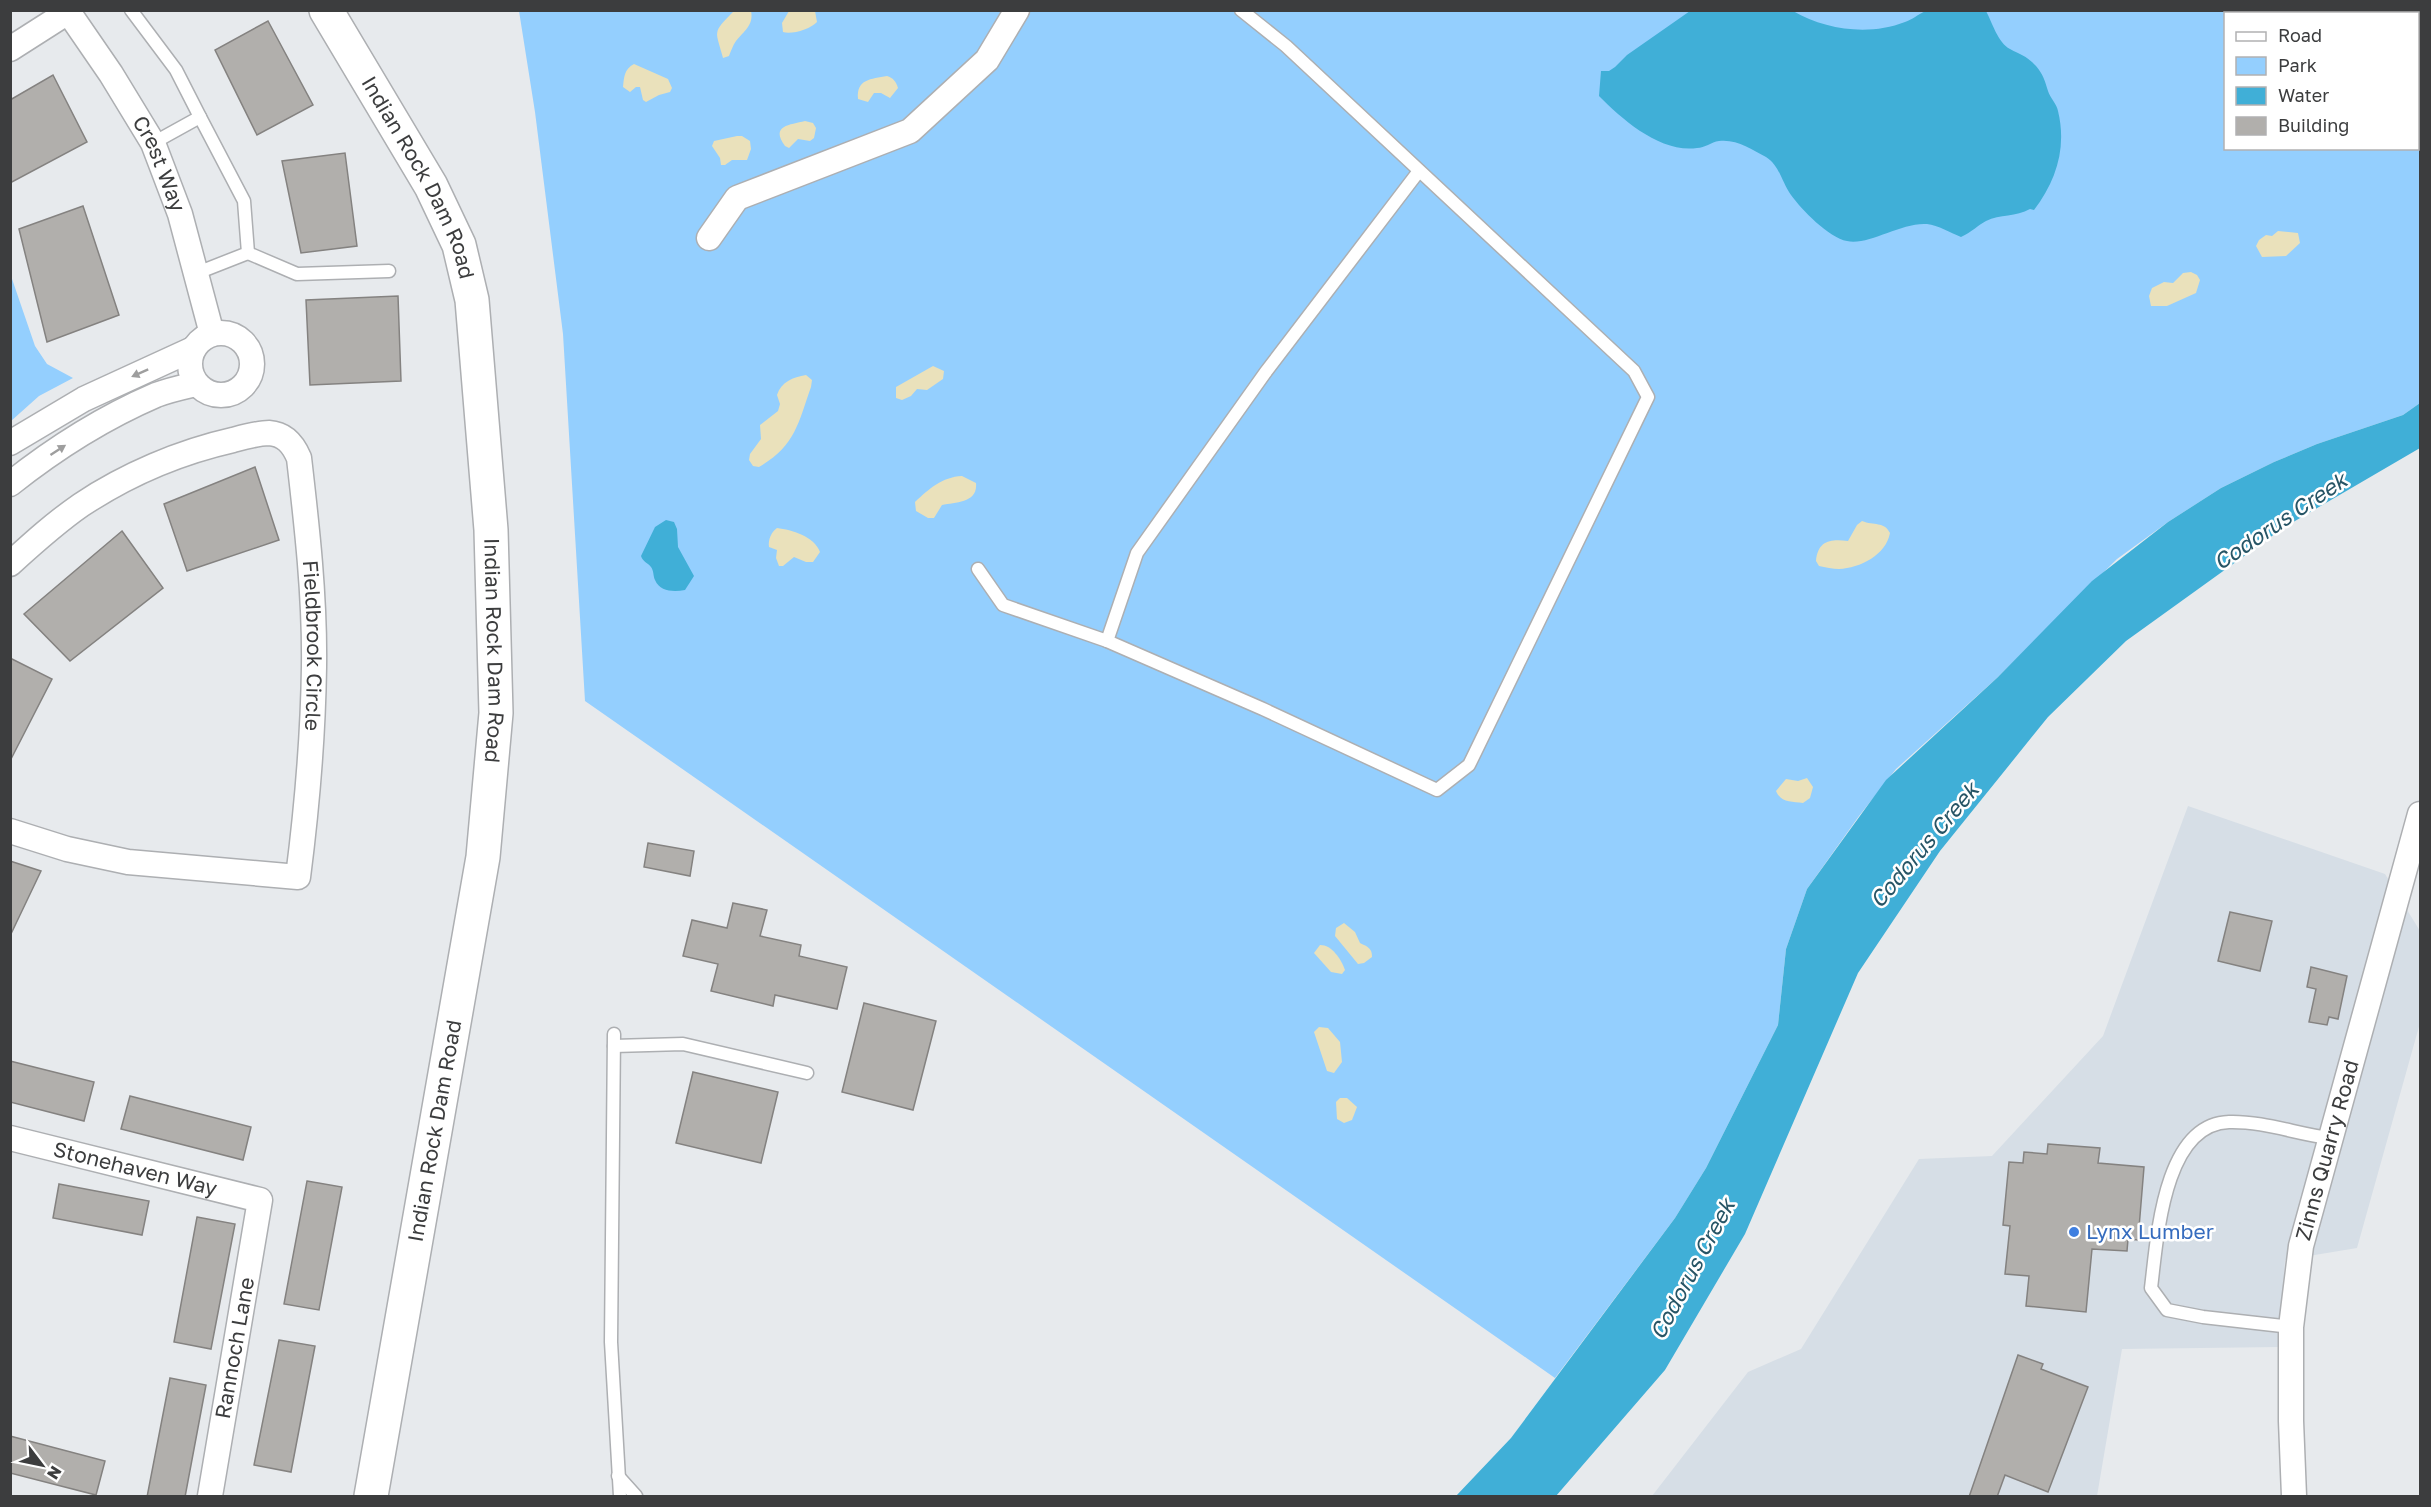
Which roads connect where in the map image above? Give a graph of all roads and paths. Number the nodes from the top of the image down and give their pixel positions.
1 (131, 10) edge
2 (326, 10) edge
3 (1017, 10) edge
4 (1241, 10) edge
5 (69, 11) edge
6 (10, 49) edge
7 (200, 117) junction
8 (153, 143) junction
9 (1419, 171) junction
10 (709, 238) dead end
11 (248, 253) junction
12 (389, 271) dead end
13 (197, 273) junction
14 (212, 334) junction
15 (193, 349) junction
16 (196, 384) junction
17 (10, 443) edge
18 (10, 484) edge
19 (10, 564) edge
20 (978, 569) dead end
21 (1107, 641) junction
22 (2421, 814) edge
23 (10, 831) edge
24 (807, 1073) dead end
25 (10, 1138) edge
26 (2329, 1138) junction
27 (261, 1200) joint
28 (2292, 1327) junction
29 (618, 1476) junction
30 (210, 1497) edge
31 (371, 1497) edge
32 (620, 1497) edge
33 (636, 1497) edge
34 (2294, 1497) edge

1 - 7 lane
2 - 31 street, Indian Rock Dam Road
3 - 10 street
4 - 9 lane
5 - 6 street
5 - 8 street, Crest Way
7 - 8 lane
7 - 11 lane
8 - 13 street, Crest Way
9 - 21 lane
9 - 21 lane
11 - 12 lane
11 - 13 lane
13 - 14 street, Crest Way
14 - 15 street
14 - 16 street
15 - 16 street
15 -> 17 street
18 -> 16 street
19 - 23 street, Fieldbrook Circle
20 - 21 lane
22 - 26 street, Zinns Quarry Road
24 - 29 lane
25 - 27 street, Stonehaven Way
26 - 28 street, Zinns Quarry Road
26 - 28 lane
27 - 30 street, Rannoch Lane
28 - 34 street, Zinns Quarry Road
29 - 32 lane
29 - 33 lane

